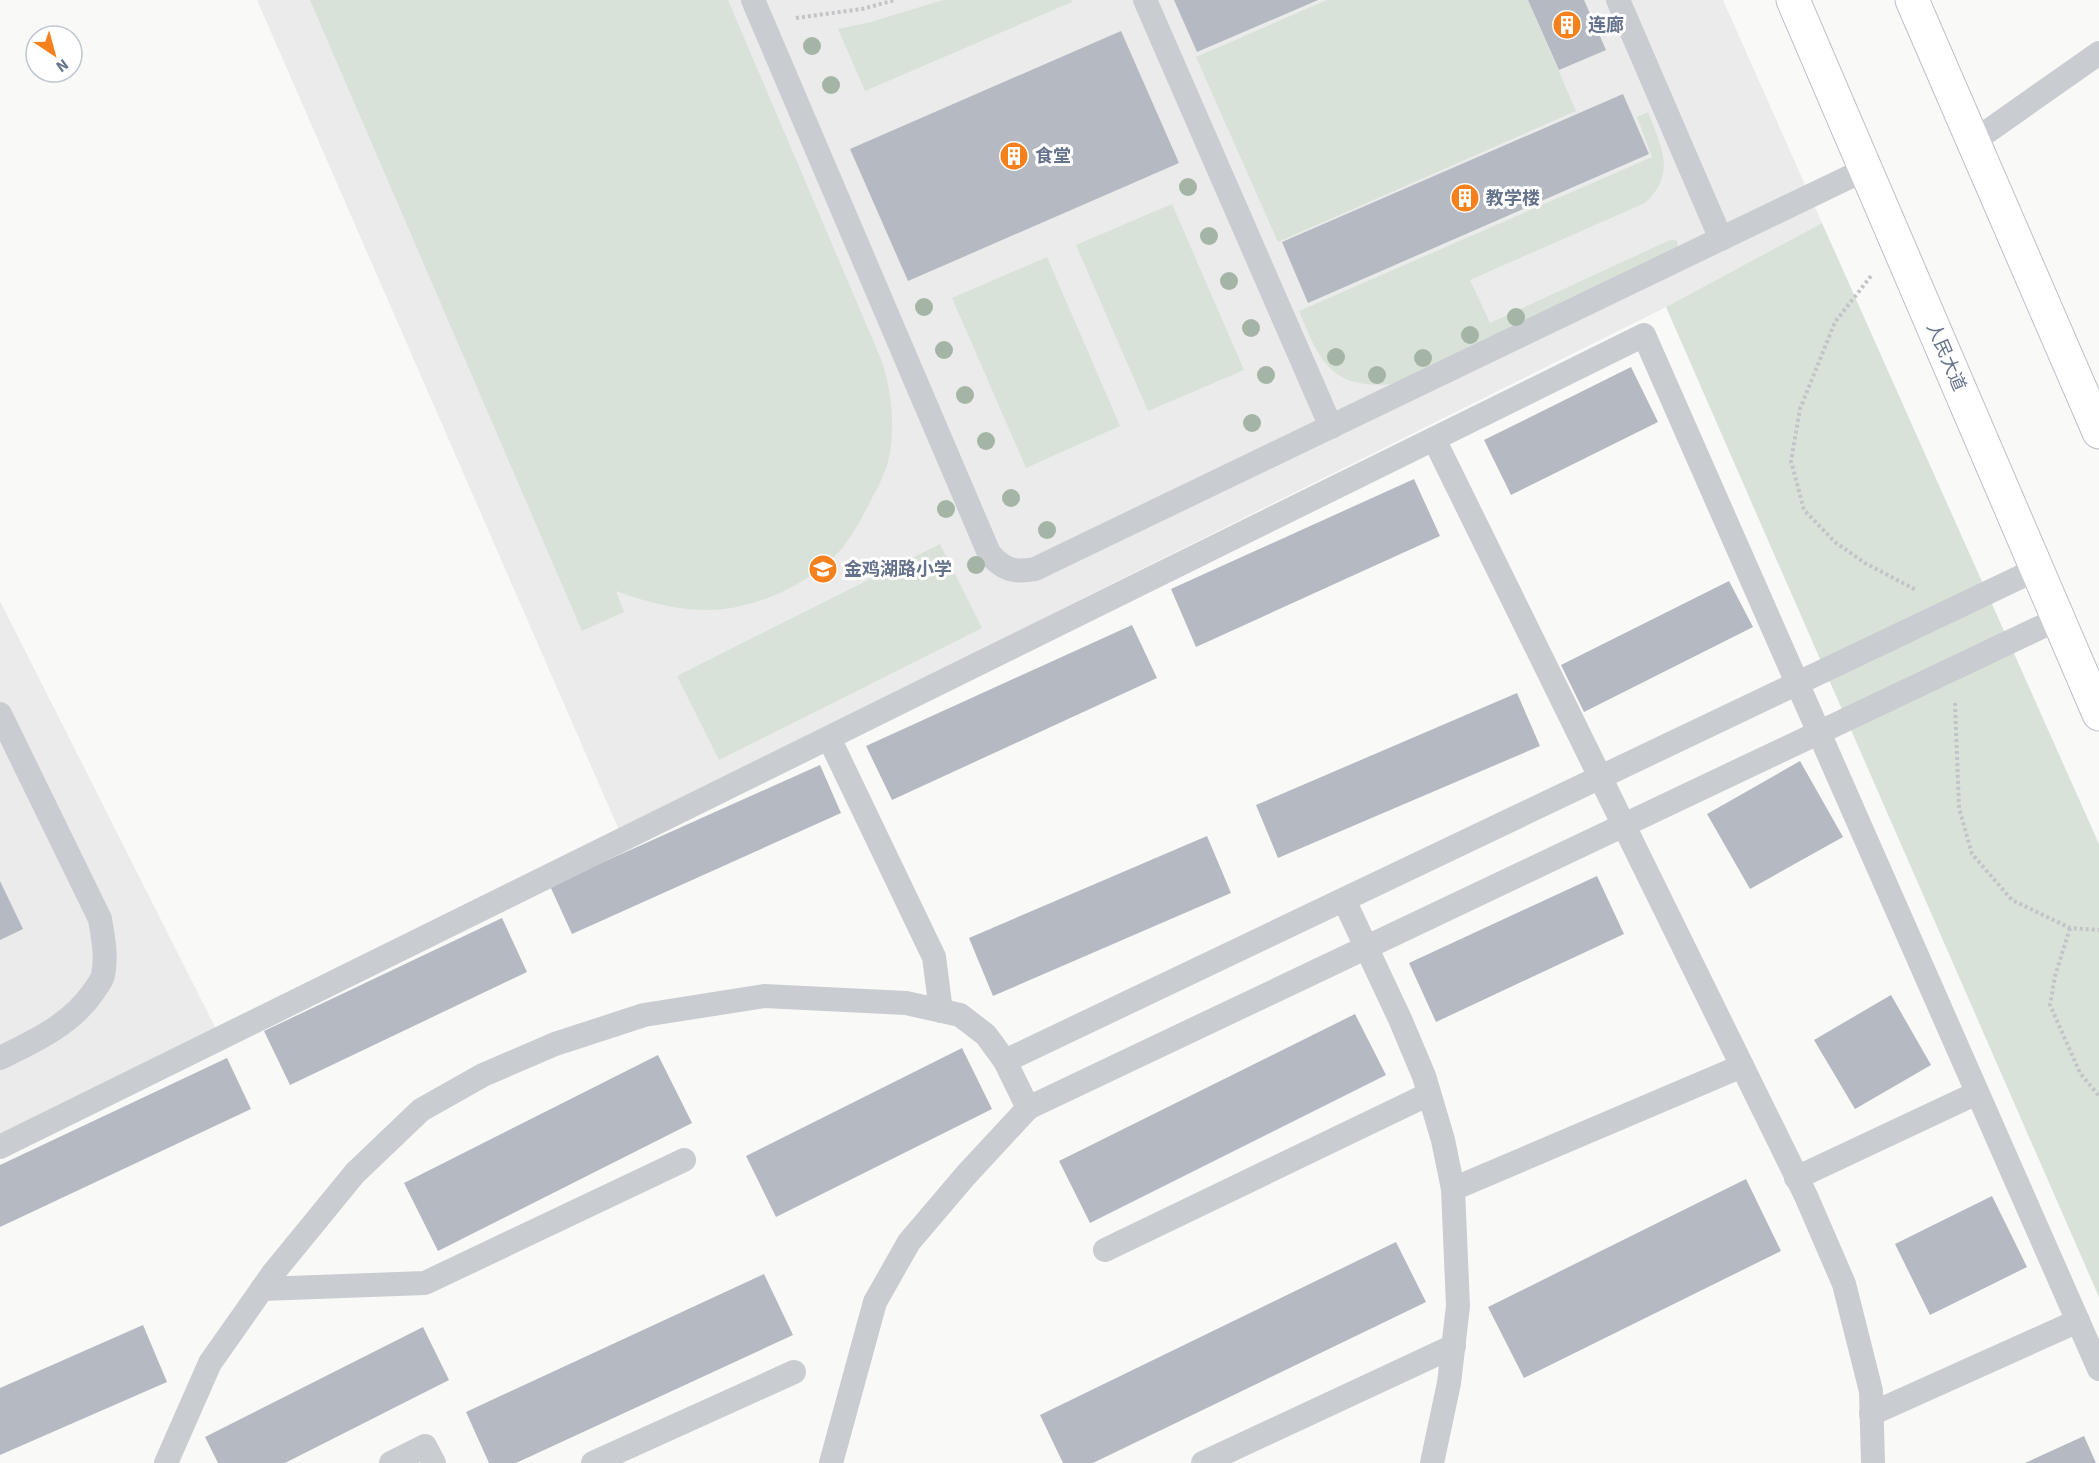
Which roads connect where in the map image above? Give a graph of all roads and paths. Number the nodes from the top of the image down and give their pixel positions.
1 (896, 0) edge
2 (1145, 0) edge
3 (1618, 0) edge
4 (1793, 0) edge
5 (1912, 0) edge
6 (758, 11) edge
7 (2099, 52) edge
8 (1974, 141) junction
9 (1866, 169) junction
10 (1721, 239) junction
11 (1331, 427) junction
12 (2099, 432) edge
13 (1434, 439) junction
14 (2037, 569) junction
15 (2058, 619) junction
16 (2091, 671) edge
17 (1797, 684) junction
18 (0, 714) edge
19 (2099, 714) edge
20 (1819, 733) junction
21 (828, 738) junction
22 (1600, 777) junction
23 (1624, 824) junction
24 (1344, 900) junction
25 (2070, 928) dead end
26 (1366, 947) junction
27 (941, 1011) junction
28 (0, 1058) edge
29 (1005, 1061) junction
30 (1742, 1066) junction
31 (1977, 1093) junction
32 (1429, 1094) junction
33 (2099, 1096) edge
34 (1028, 1108) junction
35 (0, 1147) edge
36 (684, 1160) dead end
37 (1796, 1178) junction
38 (1453, 1189) junction
39 (1105, 1250) dead end
40 (262, 1289) junction
41 (2078, 1321) junction
42 (1454, 1346) junction
43 (2099, 1369) edge
44 (794, 1372) dead end
45 (1871, 1414) junction
46 (166, 1463) edge
47 (391, 1463) edge
48 (434, 1463) edge
49 (593, 1463) edge
50 (831, 1463) edge
51 (1203, 1463) edge
52 (1432, 1463) edge
53 (1873, 1463) edge

1 - 6 path
2 - 11 lane
3 - 10 lane
4 - 9 main road, 人民大道
5 - 8 main road
6 - 11 lane
7 - 8 lane
8 - 12 main road
9 - 10 lane
9 - 14 main road, 人民大道
10 - 11 lane
13 - 17 lane
13 - 21 lane
13 - 22 lane
14 - 15 main road, 人民大道
14 - 17 lane
15 - 16 main road, 人民大道
15 - 20 lane
16 - 19 main road, 人民大道
17 - 20 lane
17 - 22 lane
18 - 28 lane
20 - 23 lane
20 - 31 lane
21 - 27 lane
21 - 35 lane
22 - 23 lane
22 - 24 lane
23 - 26 lane
23 - 30 lane
24 - 26 lane
24 - 29 lane
25 - 33 path
26 - 32 lane
26 - 34 lane
27 - 29 lane
27 - 40 lane
29 - 34 lane
30 - 37 lane
30 - 38 lane
31 - 37 lane
31 - 41 lane
32 - 38 lane
32 - 39 lane
34 - 50 lane
36 - 40 lane
37 - 45 lane
38 - 42 lane
40 - 46 lane
41 - 43 lane
41 - 45 lane
42 - 51 lane
42 - 52 lane
44 - 49 lane
45 - 53 lane
47 - 48 lane

